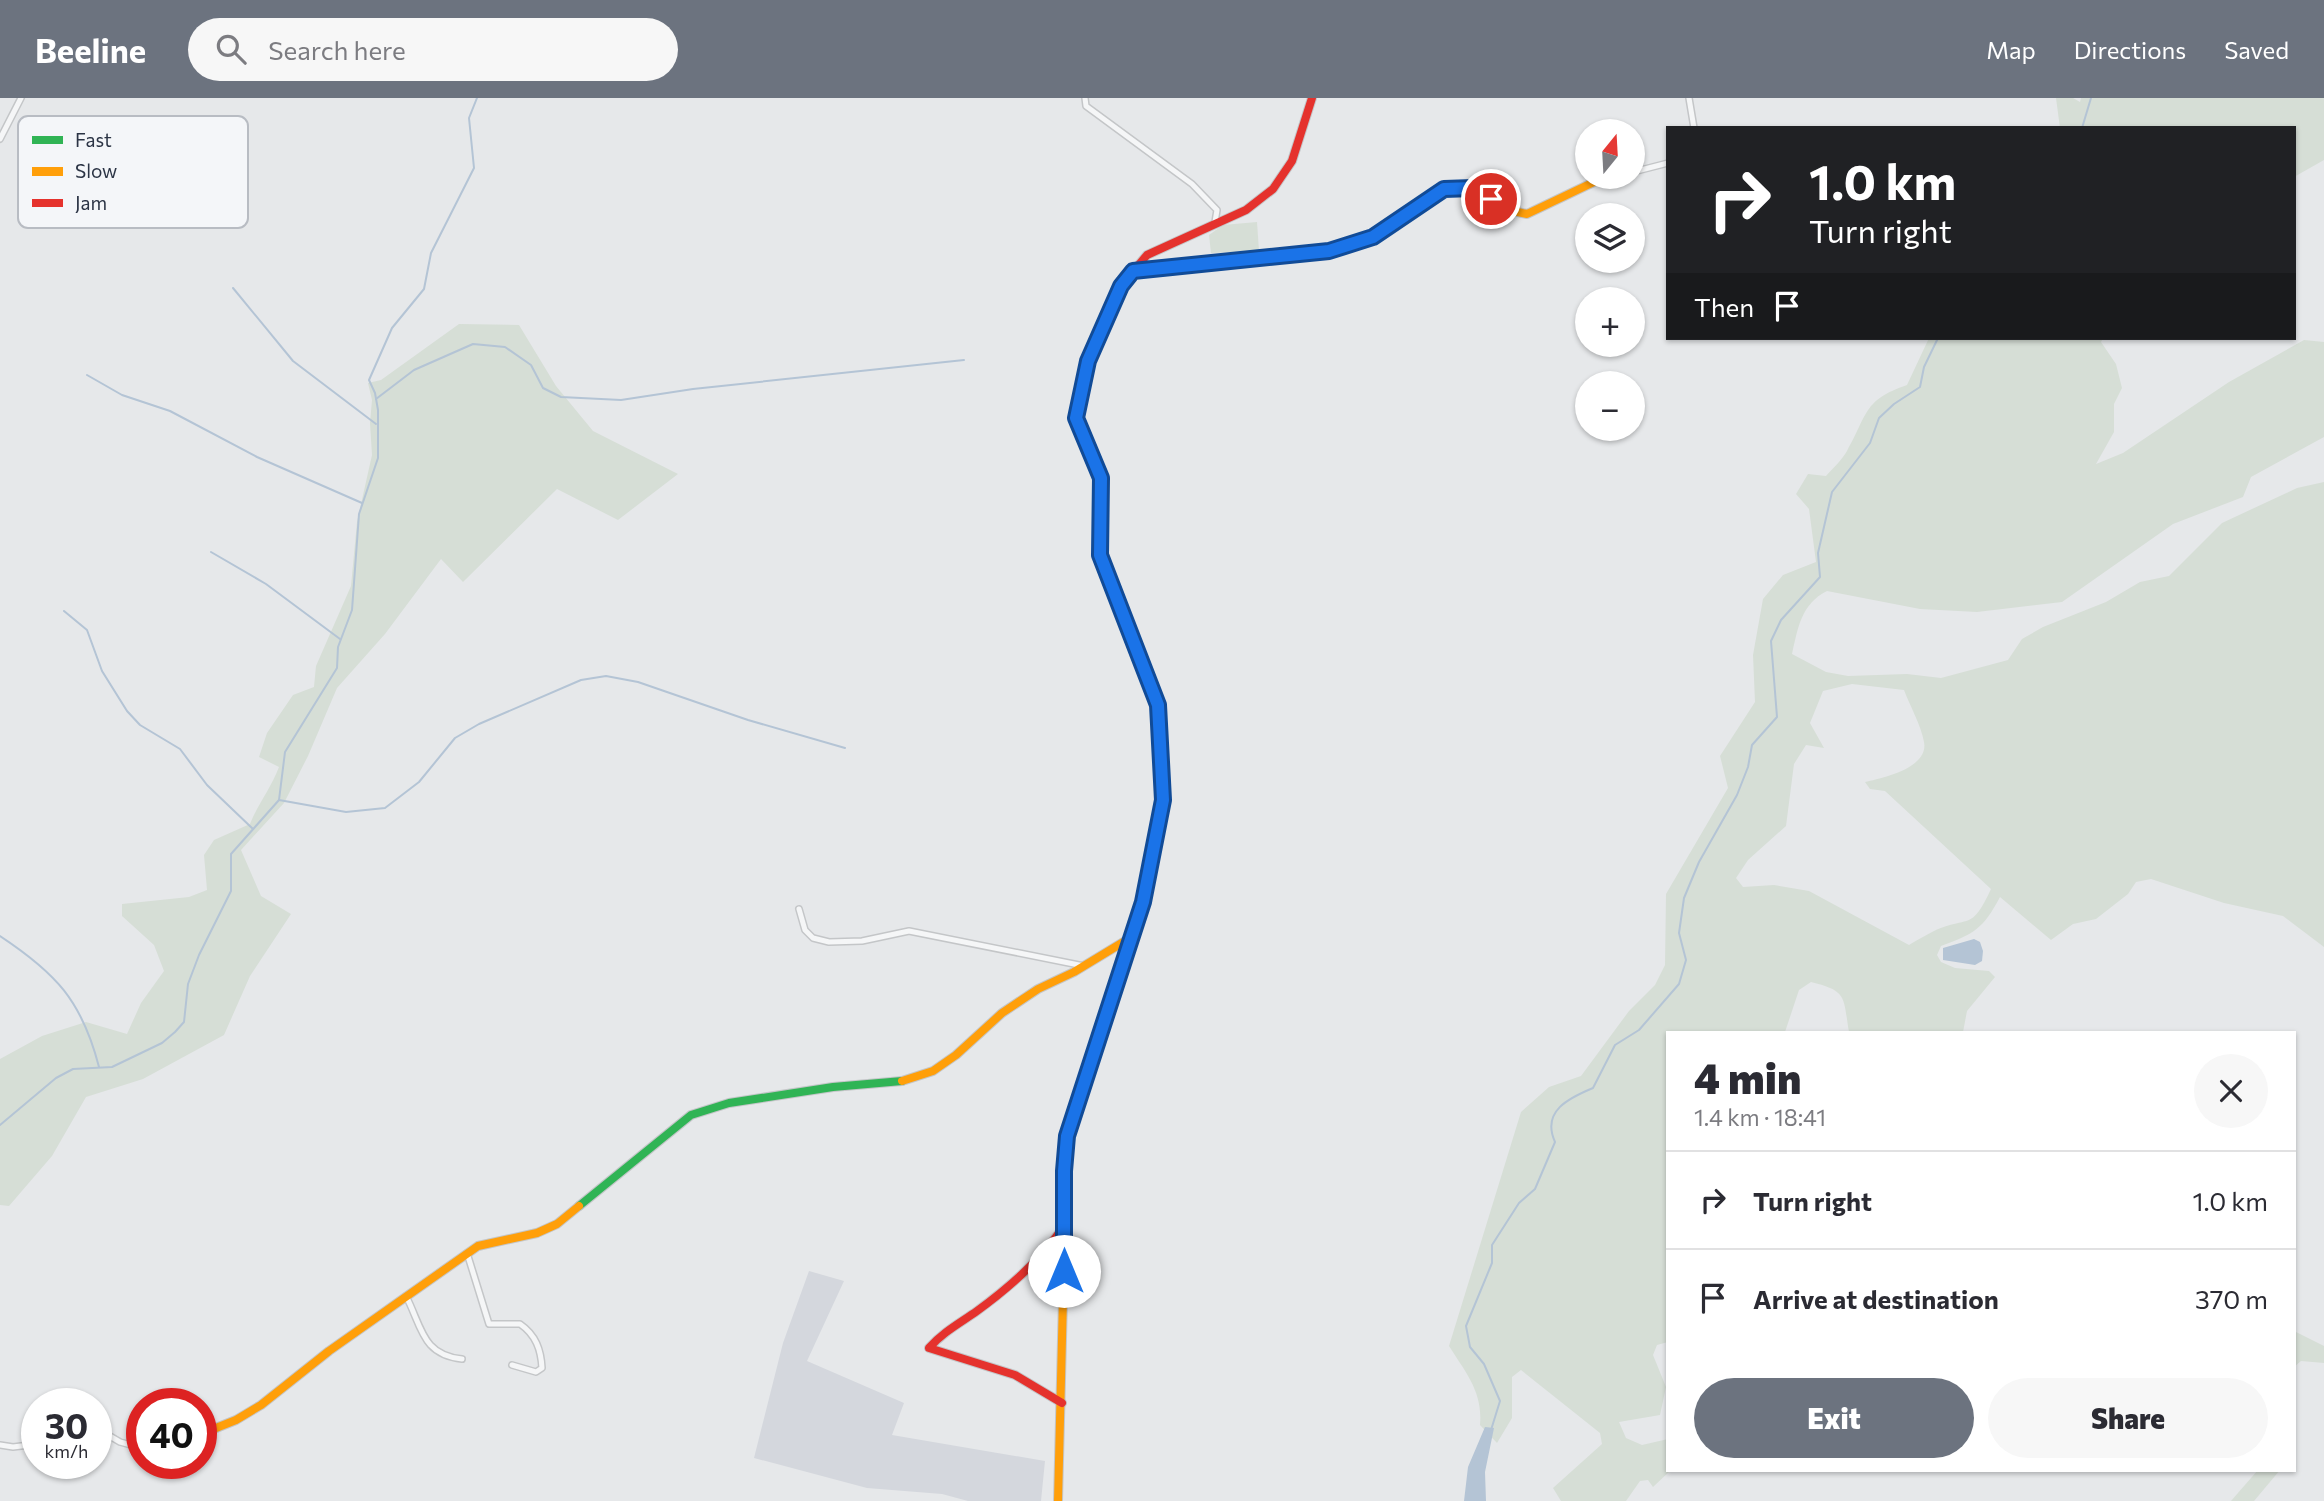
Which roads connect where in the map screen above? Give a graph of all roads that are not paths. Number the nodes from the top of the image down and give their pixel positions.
1 (21, 98) edge
2 (1084, 98) edge
3 (1312, 98) edge
4 (1689, 98) edge
5 (1694, 126) edge
6 (0, 139) edge
7 (1666, 164) edge
8 (1645, 169) edge
9 (1579, 189) edge
10 (1216, 222) junction
11 (1133, 271) junction
12 (799, 909) dead end
13 (1130, 938) junction
14 (1084, 966) junction
15 (1064, 1226) junction
16 (467, 1253) junction
17 (405, 1296) junction
18 (462, 1359) dead end
19 (512, 1365) dead end
20 (1062, 1403) junction
21 (217, 1428) edge
22 (0, 1445) edge
23 (21, 1446) edge
24 (1058, 1501) edge

1 - 6 street
2 - 10 street
3 - 10 street
4 - 5 street
7 - 8 street
9 - 11 street
10 - 11 street
11 - 13 street
12 - 14 street
13 - 14 street
13 - 15 street
14 - 16 street
15 - 20 street
15 - 20 street
16 - 17 street
16 - 19 street
17 - 18 street
17 - 21 street
20 - 24 street
22 - 23 street

